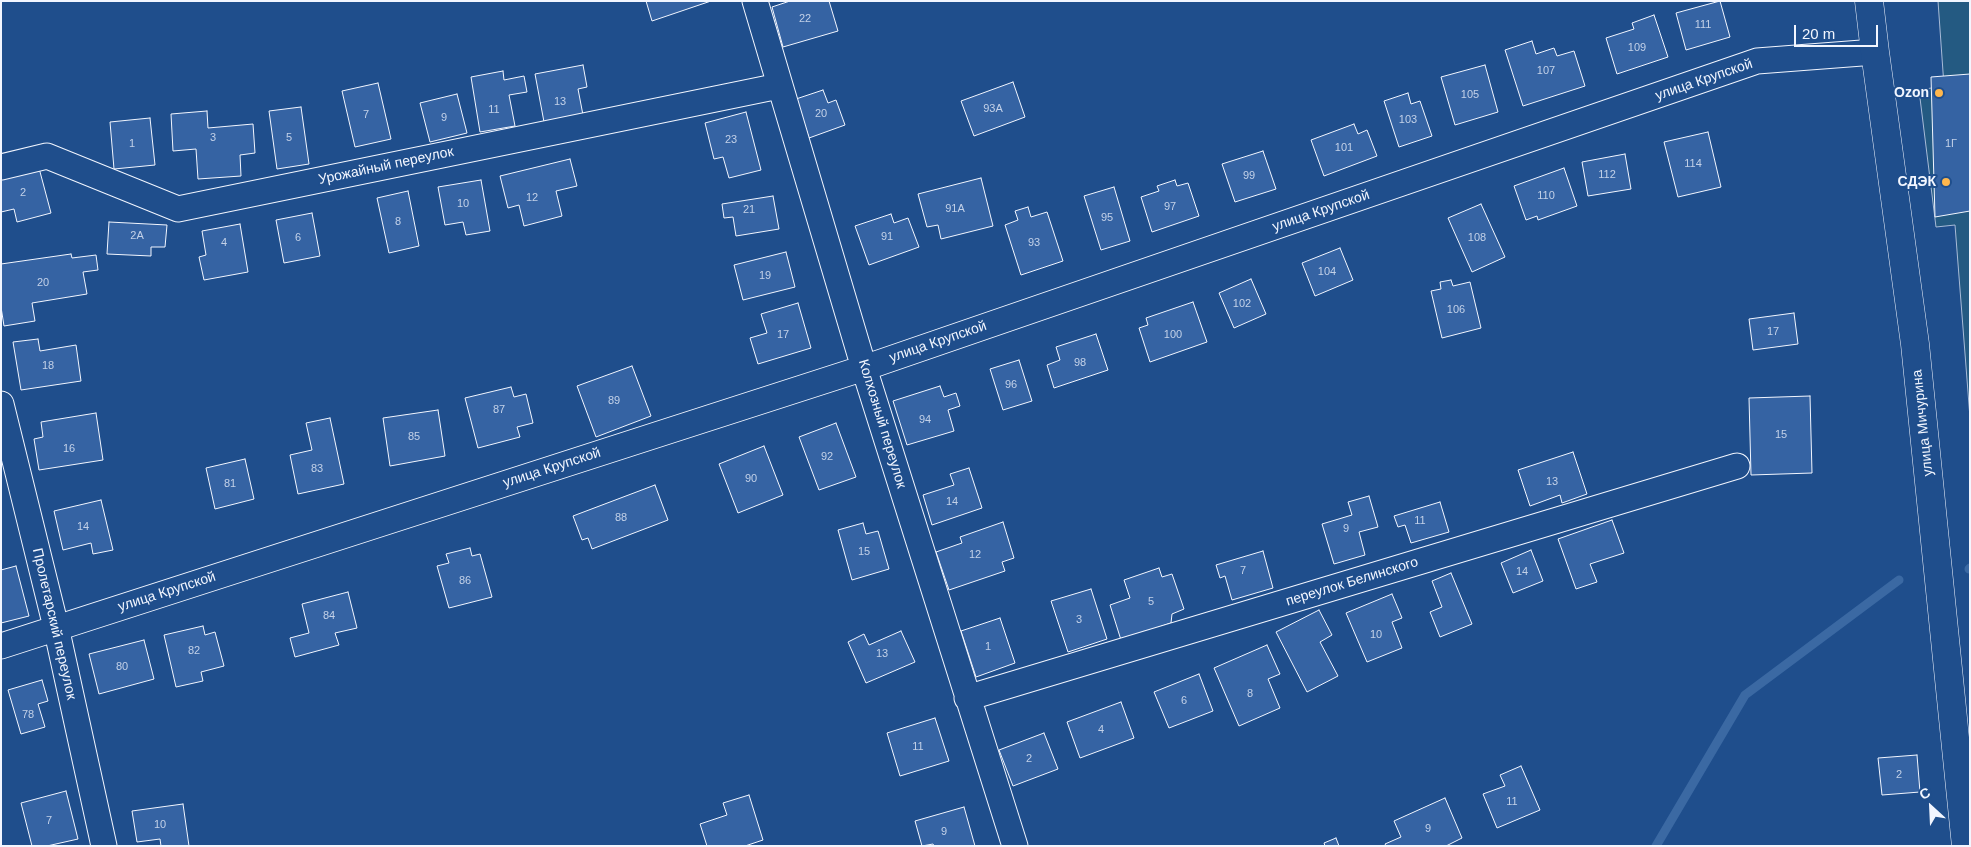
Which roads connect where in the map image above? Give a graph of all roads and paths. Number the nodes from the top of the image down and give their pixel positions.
1 (755, 1) edge
2 (1869, 1) edge
3 (1874, 52) junction
4 (779, 86) junction
5 (1, 167) edge
6 (864, 368) junction
7 (1, 404) edge
8 (1736, 466) dead end
9 (56, 627) junction
10 (1, 646) edge
11 (966, 698) junction
12 (104, 846) edge
13 (1014, 846) edge
14 (1966, 846) edge

1 - 4 street, Колхозный переулок
2 - 3 street, улица Мичурина
3 - 6 street, улица Крупской
3 - 14 street, улица Мичурина
4 - 5 street, Урожайный переулок
4 - 6 street, Колхозный переулок
6 - 9 street, улица Крупской
6 - 11 street, Колхозный переулок
7 - 9 street, Пролетарский переулок
8 - 11 street, переулок Белинского
9 - 10 street, улица Крупской
9 - 12 street, Пролетарский переулок
11 - 13 street, Колхозный переулок

